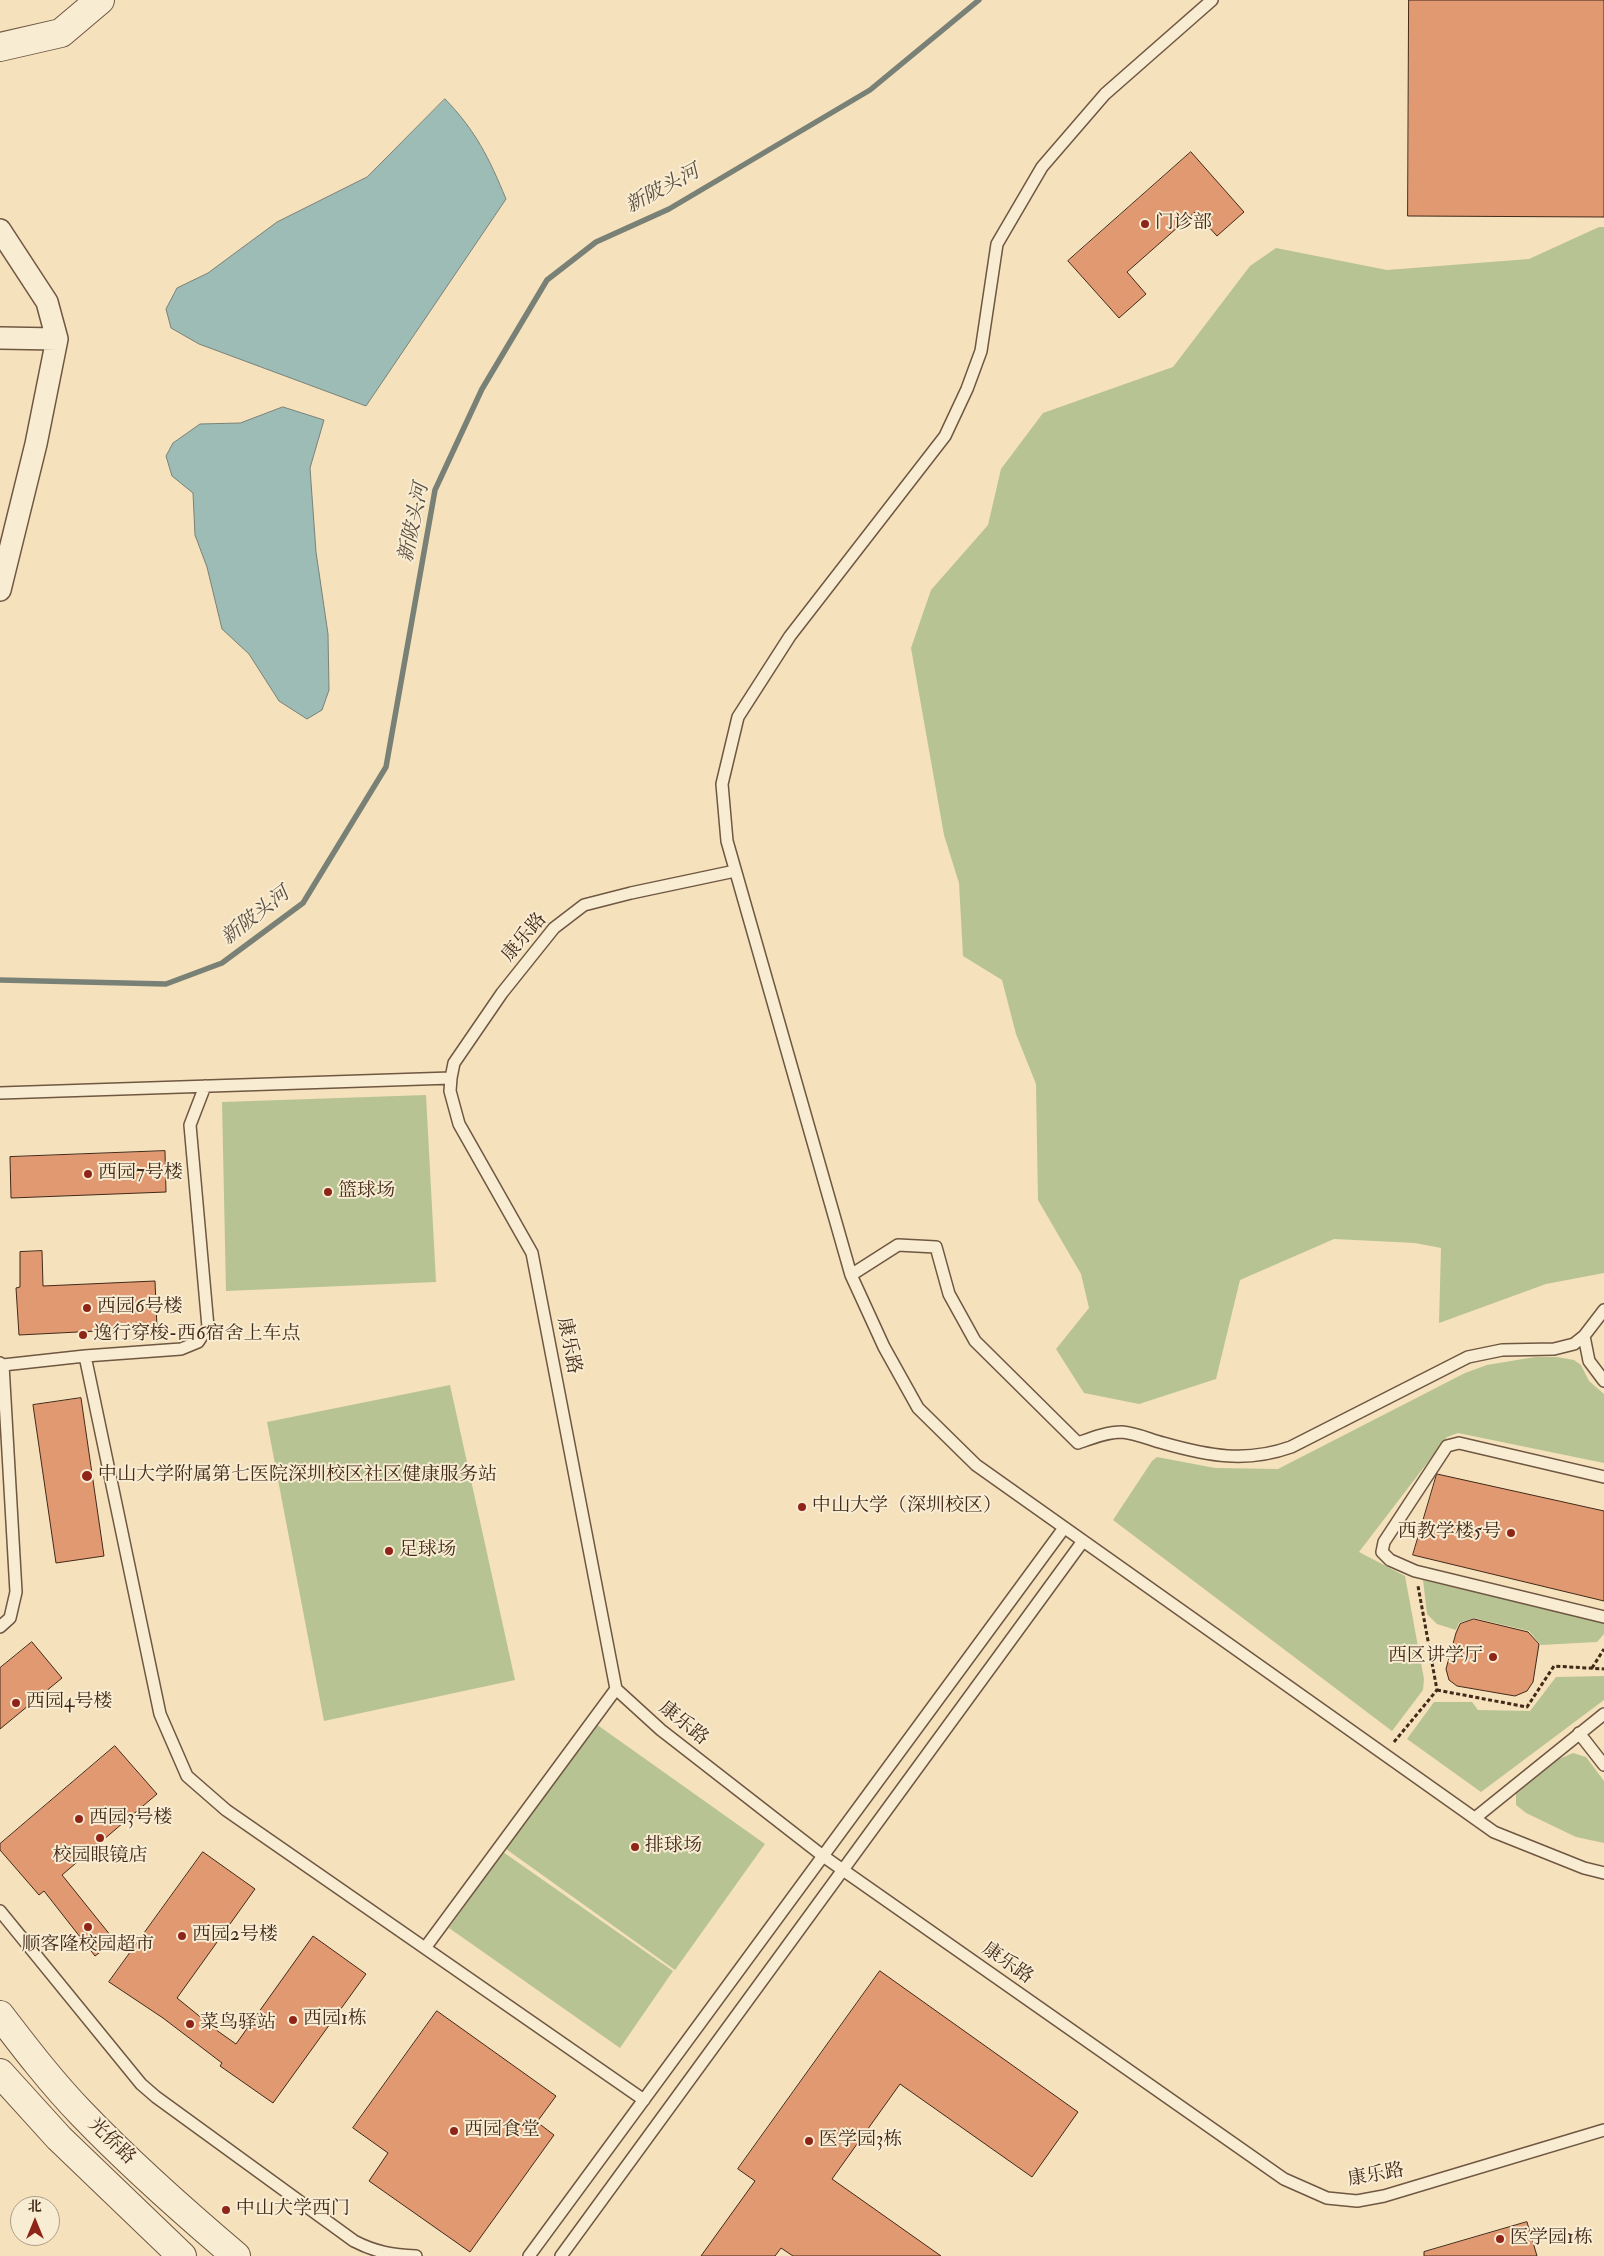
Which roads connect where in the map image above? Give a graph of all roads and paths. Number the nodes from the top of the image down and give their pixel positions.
1 (100, 0) edge
2 (1212, 0) edge
3 (0, 47) edge
4 (0, 230) edge
5 (0, 338) edge
6 (57, 339) junction
7 (0, 590) edge
8 (735, 871) junction
9 (451, 1078) junction
10 (205, 1086) junction
11 (0, 1093) edge
12 (851, 1275) junction
13 (1604, 1310) edge
14 (1584, 1336) junction
15 (85, 1356) junction
16 (1, 1364) edge
17 (1604, 1381) edge
18 (1604, 1477) edge
19 (1064, 1528) junction
20 (1083, 1541) junction
21 (1415, 1571) junction
22 (1604, 1617) edge
23 (0, 1627) edge
24 (1604, 1649) edge
25 (1592, 1668) junction
26 (1604, 1669) edge
27 (616, 1689) junction
28 (1437, 1690) junction
29 (1604, 1714) edge
30 (1579, 1733) junction
31 (1394, 1742) dead end
32 (1604, 1765) edge
33 (1475, 1818) junction
34 (823, 1856) junction
35 (843, 1870) junction
36 (1604, 1873) edge
37 (0, 1911) edge
38 (425, 1948) junction
39 (0, 2015) edge
40 (0, 2073) edge
41 (644, 2100) junction
42 (82, 2114) junction
43 (1604, 2130) edge
44 (59, 2138) junction
45 (182, 2256) edge
46 (236, 2256) edge
47 (416, 2256) edge
48 (529, 2256) edge
49 (562, 2256) edge

1 - 3 street
2 - 8 lane
4 - 6 street
5 - 6 street
6 - 7 street
8 - 9 lane, 康乐路
8 - 12 lane
9 - 10 lane
9 - 27 lane, 康乐路
10 - 11 lane
10 - 15 lane
12 - 14 lane
12 - 19 lane
13 - 14 lane
14 - 17 lane
15 - 16 lane
15 - 38 lane
16 - 23 lane
18 - 21 lane
19 - 20 lane
19 - 34 lane
20 - 33 lane
20 - 35 lane
21 - 22 lane
21 - 28 path
24 - 25 path
25 - 26 path
25 - 28 path
27 - 34 lane, 康乐路
27 - 38 lane
28 - 31 path
29 - 30 lane
30 - 32 lane
30 - 33 lane
33 - 36 lane
34 - 35 lane, 康乐路
34 - 41 lane
35 - 43 lane, 康乐路
35 - 49 lane
37 - 47 lane
38 - 41 lane
39 - 42 street, 光侨路
40 - 44 street, 光侨路
41 - 48 lane
42 - 44 street
42 - 46 street, 光侨路
44 - 45 street, 光侨路

